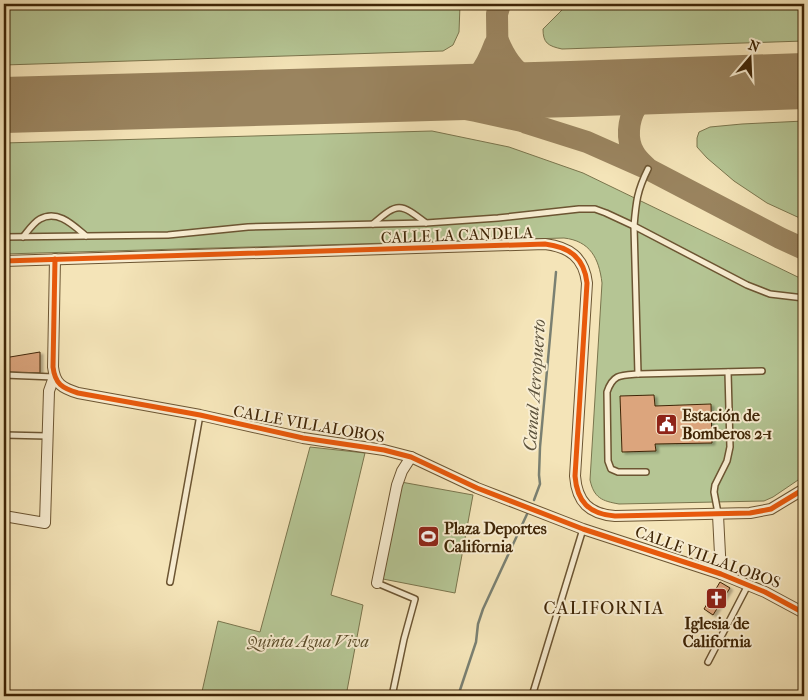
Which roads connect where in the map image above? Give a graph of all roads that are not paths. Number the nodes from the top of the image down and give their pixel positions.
1 (648, 169) dead end
2 (426, 223) junction
3 (373, 224) junction
4 (634, 226) junction
5 (86, 236) junction
6 (4, 237) edge
7 (23, 237) junction
8 (55, 259) junction
9 (4, 261) edge
10 (804, 298) edge
11 (762, 371) dead end
12 (728, 372) junction
13 (638, 374) junction
14 (4, 375) edge
15 (54, 377) junction
16 (200, 415) junction
17 (4, 435) edge
18 (47, 436) junction
19 (411, 458) junction
20 (646, 472) dead end
21 (804, 488) edge
22 (718, 514) junction
23 (4, 516) edge
24 (583, 529) junction
25 (721, 574) junction
26 (170, 582) dead end
27 (377, 583) joint
28 (748, 585) junction
29 (804, 613) edge
30 (708, 662) dead end
31 (392, 696) edge
32 (532, 696) edge

1 - 4 lane
2 - 3 lane
2 - 3 lane
2 - 4 lane
3 - 5 lane
4 - 10 lane
4 - 13 lane
5 - 7 lane
5 - 7 lane
6 - 7 lane
8 - 9 street, CALLE LA CANDELA
8 - 15 street
8 - 22 street, CALLE LA CANDELA
11 - 12 lane
12 - 13 lane
12 - 22 lane
13 - 20 lane
14 - 15 lane
15 - 16 street, CALLE VILLALOBOS
15 - 18 street
16 - 19 street, CALLE VILLALOBOS
16 - 26 lane
17 - 18 lane
18 - 23 street
19 - 24 street, CALLE VILLALOBOS
19 - 27 street
21 - 22 street, CALLE LA CANDELA
22 - 25 street
24 - 25 street, CALLE VILLALOBOS
24 - 32 lane
25 - 28 street, CALLE VILLALOBOS
27 - 31 lane
28 - 29 street, CALLE VILLALOBOS
28 - 30 lane

